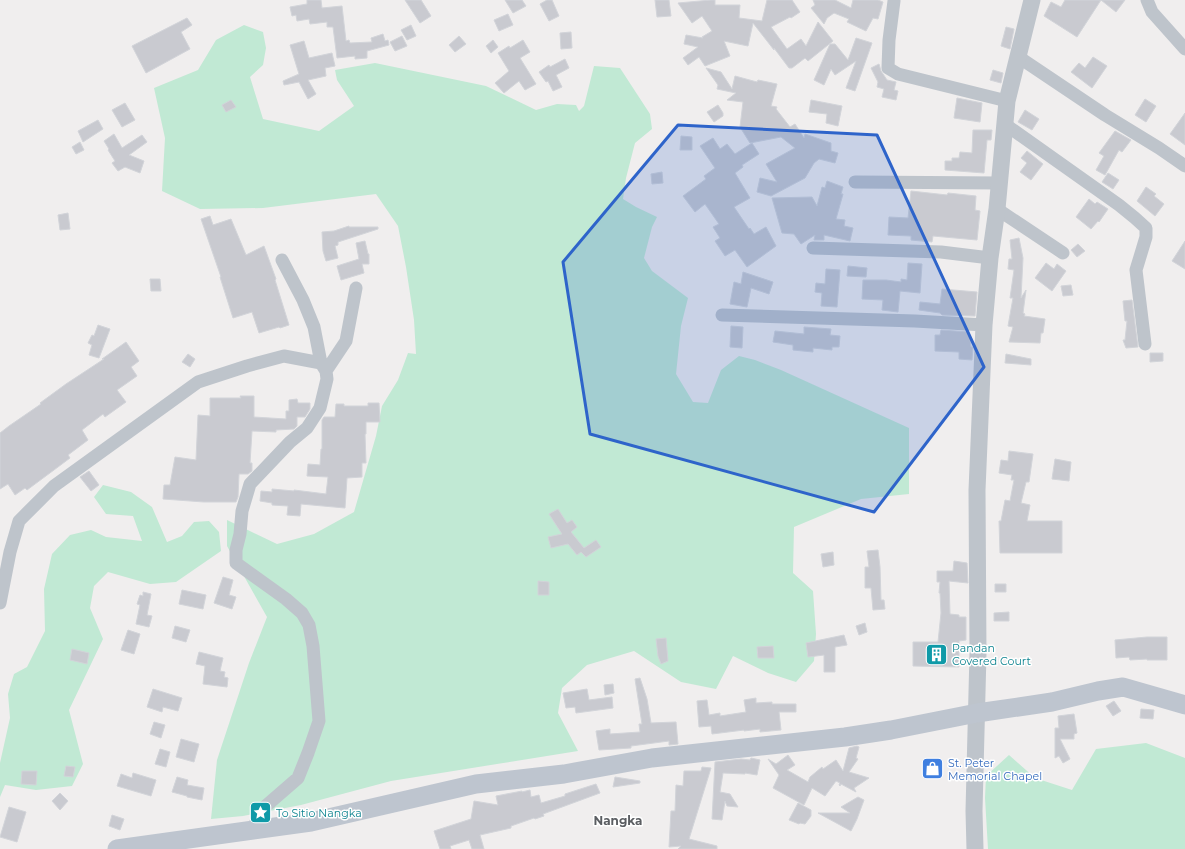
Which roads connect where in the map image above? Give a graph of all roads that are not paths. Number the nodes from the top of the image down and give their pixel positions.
1 (1032, 0) edge
2 (1147, 0) edge
3 (894, 1) dead end
4 (1185, 49) edge
5 (1018, 56) junction
6 (1007, 100) junction
7 (1006, 125) junction
8 (1185, 166) edge
9 (855, 182) dead end
10 (1000, 183) junction
11 (997, 209) junction
12 (813, 248) dead end
13 (1063, 253) dead end
14 (990, 258) junction
15 (282, 260) dead end
16 (356, 288) dead end
17 (722, 314) dead end
18 (984, 325) junction
19 (1145, 344) dead end
20 (323, 367) junction
21 (0, 603) edge
22 (1185, 705) edge
23 (977, 713) junction
24 (251, 831) junction
25 (117, 849) edge
26 (975, 849) edge

1 - 5 street
2 - 4 street
3 - 6 street
5 - 6 street
5 - 8 street
6 - 7 street
7 - 10 street
7 - 19 street
9 - 10 street
10 - 11 street
11 - 13 street
11 - 14 street
12 - 14 street
14 - 18 street
15 - 20 street
16 - 20 street
17 - 18 street
18 - 23 street
20 - 21 street
20 - 24 street
22 - 23 main road
23 - 24 main road
23 - 26 street
24 - 25 main road

